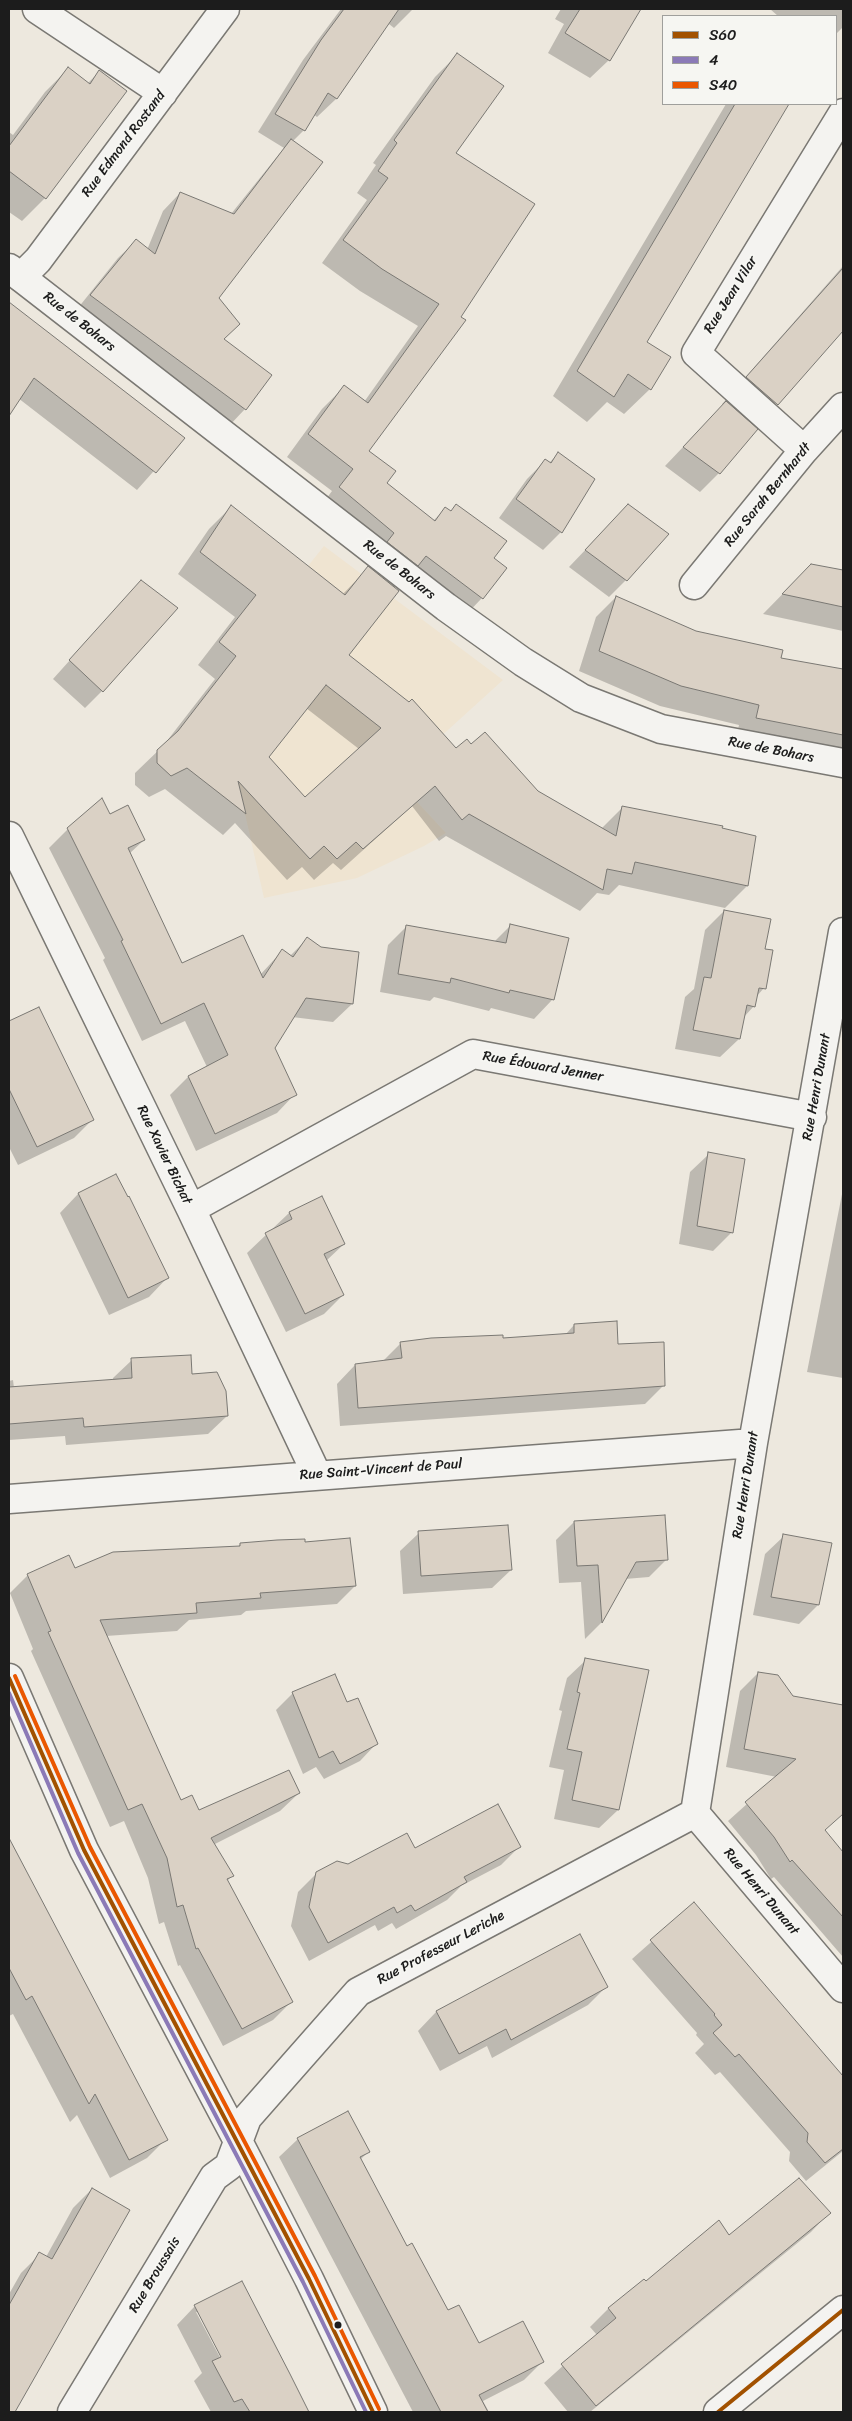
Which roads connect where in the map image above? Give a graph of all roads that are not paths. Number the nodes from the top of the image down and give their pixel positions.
1 (37, 9) edge
2 (225, 9) edge
3 (163, 93) junction
4 (843, 113) edge
5 (15, 272) edge
6 (843, 407) edge
7 (804, 450) junction
8 (694, 585) dead end
9 (843, 763) edge
10 (9, 836) edge
11 (843, 932) edge
12 (812, 1116) junction
13 (191, 1209) junction
14 (752, 1443) junction
15 (317, 1474) junction
16 (9, 1499) edge
17 (9, 1678) edge
18 (695, 1813) junction
19 (843, 1988) edge
20 (238, 2141) junction
21 (843, 2310) edge
22 (72, 2412) edge
23 (373, 2412) edge
24 (718, 2412) edge

1 - 3 street
2 - 3 street, Rue Edmond Rostand
3 - 5 street, Rue Edmond Rostand
4 - 7 street, Rue Jean Vilar
5 - 9 street, Rue de Bohars
6 - 7 street, Rue Sarah Bernhardt
7 - 8 street, Rue Sarah Bernhardt
10 - 13 street, Rue Xavier Bichat
11 - 12 street, Rue Henri Dunant
12 - 13 street, Rue Édouard Jenner
12 - 14 street, Rue Henri Dunant
13 - 15 street, Rue Xavier Bichat
14 - 15 street, Rue Saint-Vincent de Paul
14 - 18 street, Rue Henri Dunant
15 - 16 street, Rue Saint-Vincent de Paul
17 - 20 street
18 - 19 street, Rue Henri Dunant
18 - 20 street, Rue Professeur Leriche
20 - 22 street, Rue Broussais
20 - 23 street
21 - 24 street

